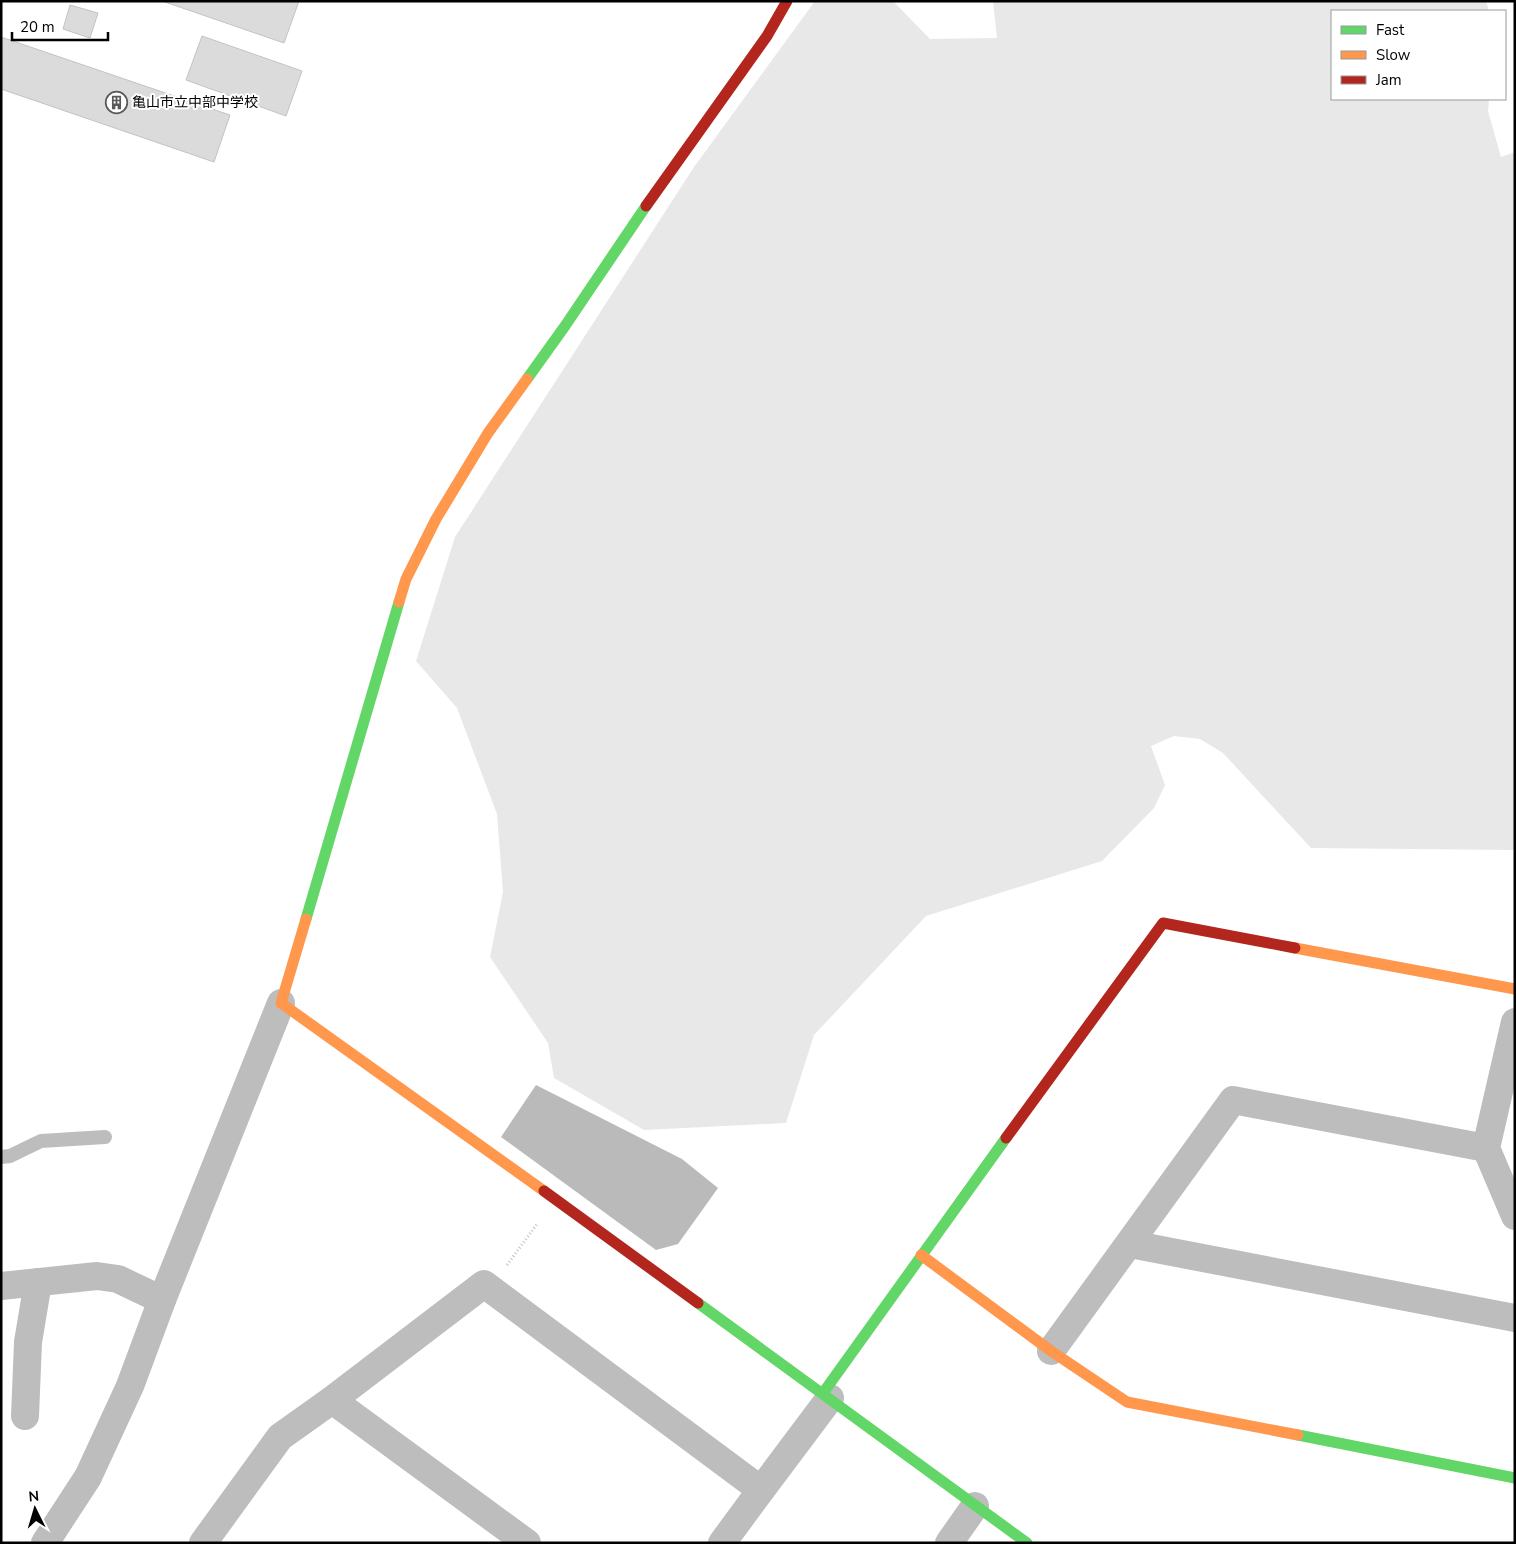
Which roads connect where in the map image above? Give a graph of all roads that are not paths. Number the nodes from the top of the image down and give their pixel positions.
1 (787, 1) edge
2 (1515, 989) edge
3 (281, 1003) junction
4 (1515, 1022) edge
5 (105, 1137) dead end
6 (1486, 1148) junction
7 (1, 1157) edge
8 (1515, 1216) edge
9 (1130, 1244) junction
10 (921, 1255) junction
11 (38, 1282) junction
12 (1, 1286) edge
13 (162, 1300) junction
14 (1515, 1318) edge
15 (1052, 1351) junction
16 (826, 1396) junction
17 (332, 1400) junction
18 (25, 1416) dead end
19 (1515, 1478) edge
20 (762, 1490) junction
21 (975, 1506) junction
22 (210, 1540) edge
23 (45, 1543) edge
24 (527, 1543) edge
25 (722, 1543) edge
26 (949, 1543) edge
27 (1027, 1543) edge

1 - 3 street
2 - 10 street
3 - 13 street
3 - 16 street
4 - 6 street
5 - 7 lane
6 - 8 street
6 - 9 street
9 - 14 street
9 - 15 street
10 - 15 street
10 - 16 street
11 - 12 street
11 - 13 street
11 - 18 street
13 - 23 street
15 - 19 street
16 - 20 street
16 - 21 street
17 - 20 street
17 - 22 street
17 - 24 street
20 - 25 street
21 - 26 street
21 - 27 street

